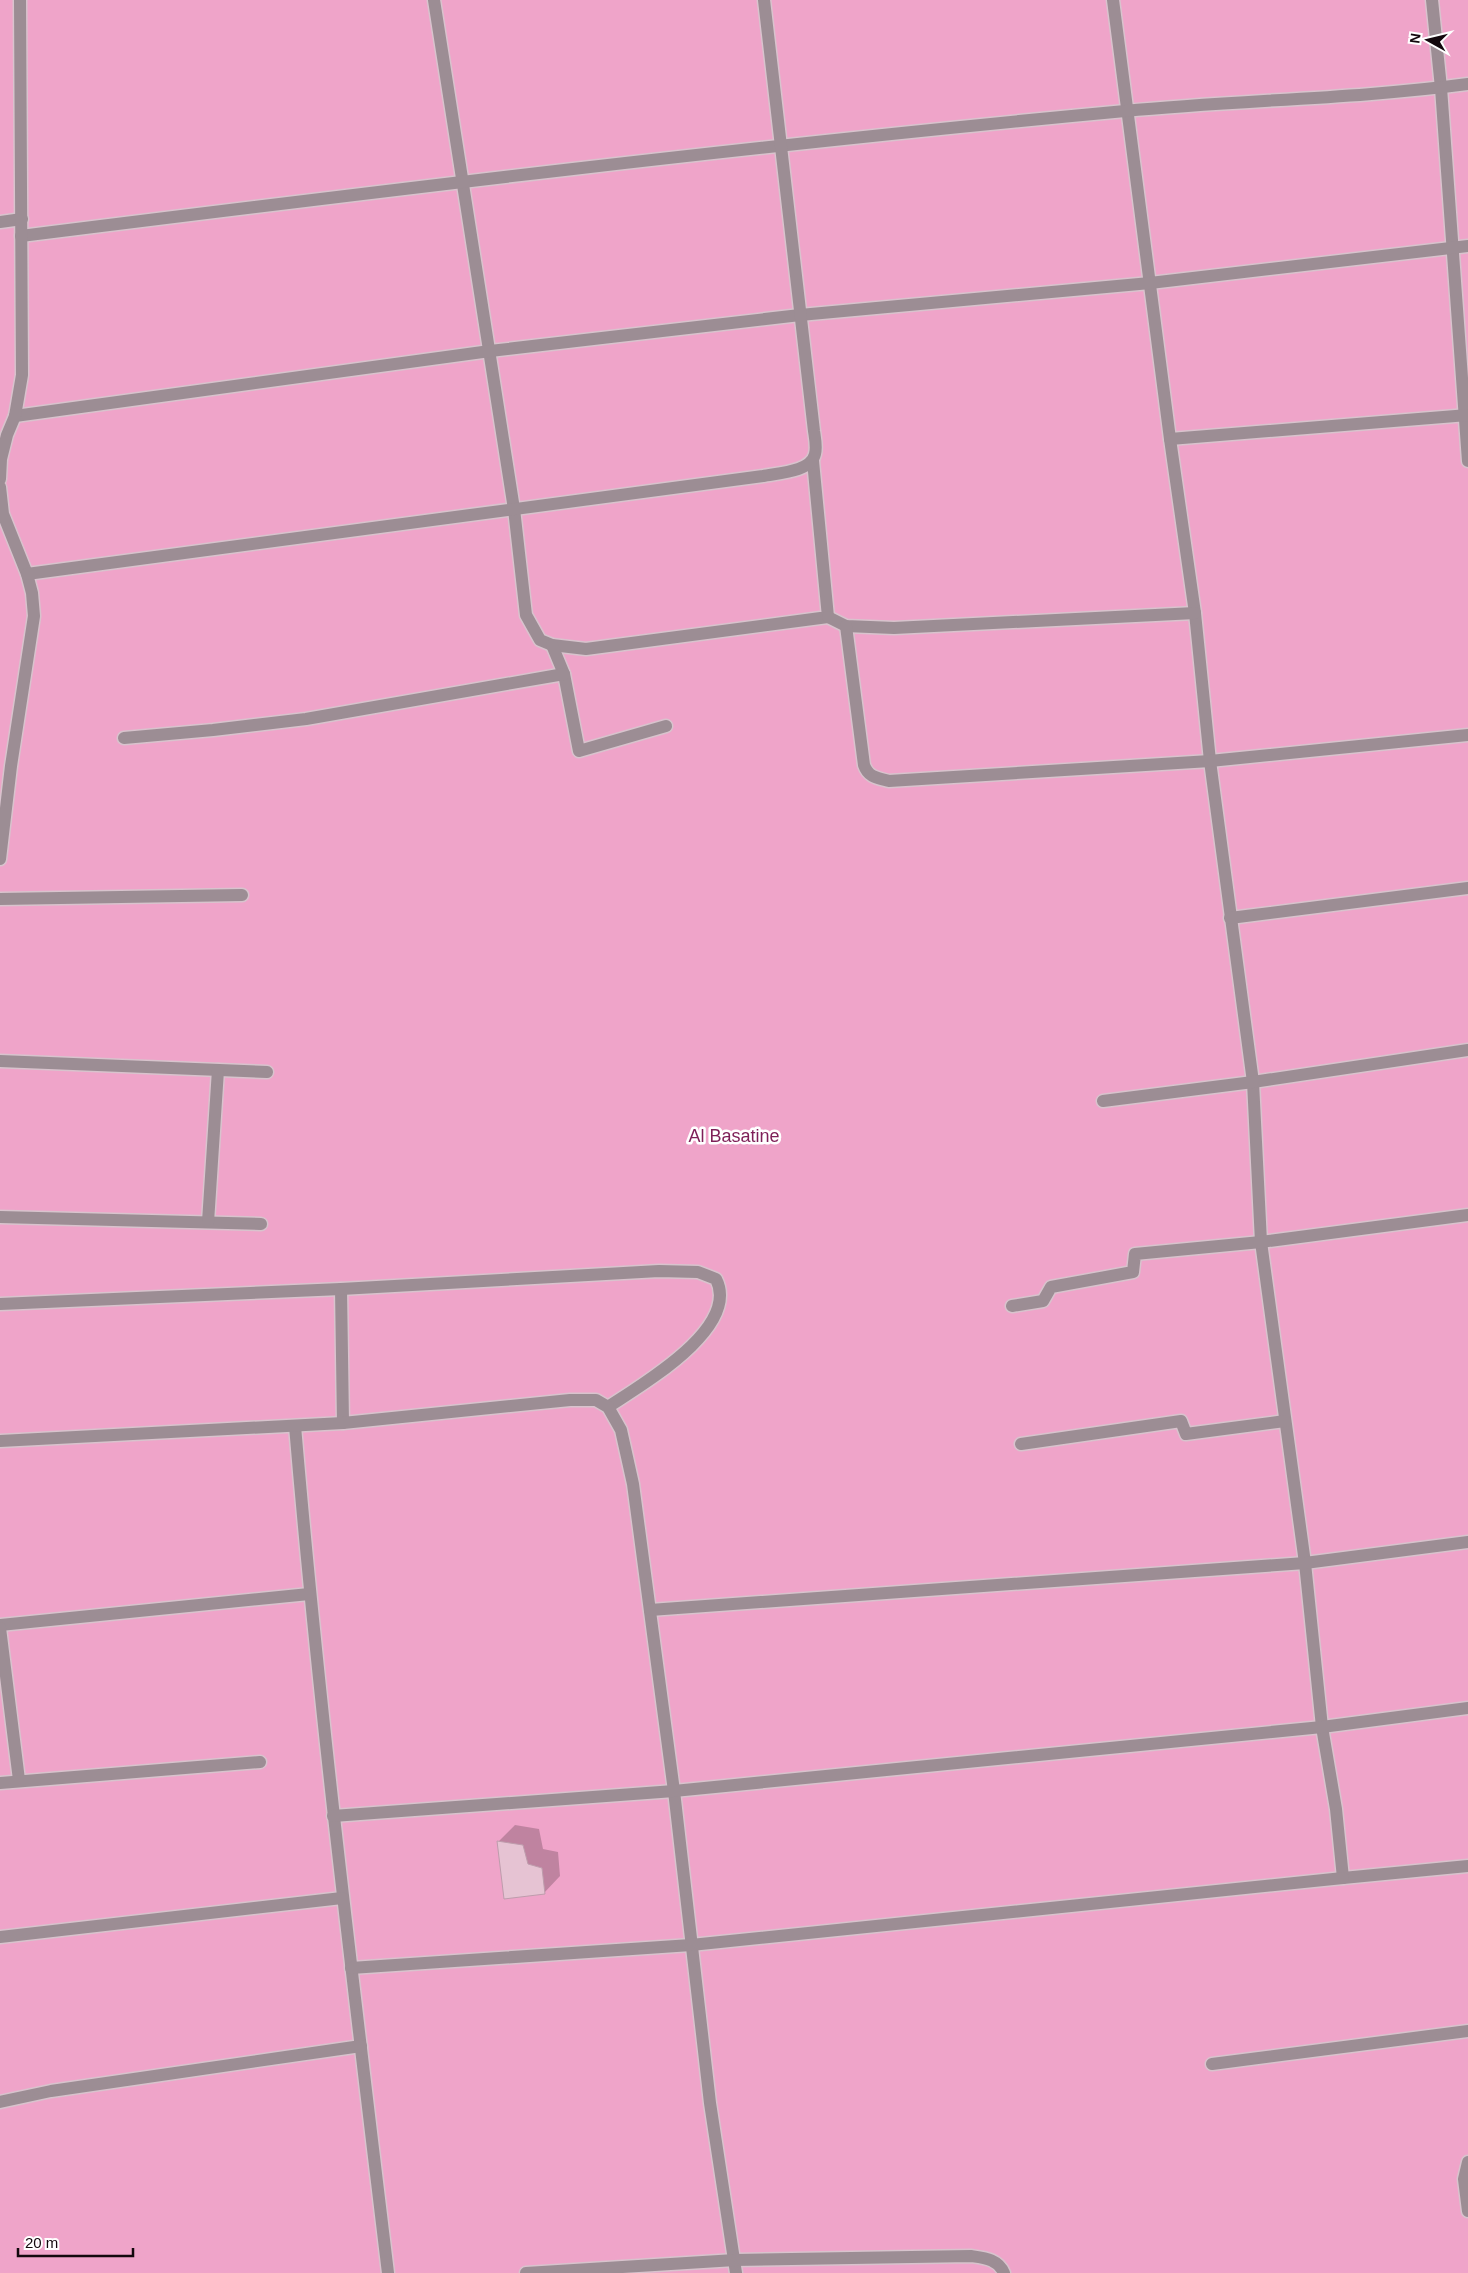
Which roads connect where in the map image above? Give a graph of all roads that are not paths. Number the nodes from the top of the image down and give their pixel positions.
1 (20, 0) edge
2 (434, 0) edge
3 (764, 0) edge
4 (1113, 0) edge
5 (1432, 0) edge
6 (1468, 84) edge
7 (1442, 88) junction
8 (1128, 110) junction
9 (781, 147) junction
10 (462, 181) junction
11 (22, 219) junction
12 (0, 222) edge
13 (21, 236) junction
14 (1468, 246) edge
15 (1453, 247) junction
16 (1150, 283) junction
17 (800, 314) junction
18 (490, 352) junction
19 (15, 416) junction
20 (1466, 416) edge
21 (1170, 438) junction
22 (813, 461) junction
23 (1468, 461) edge
24 (0, 479) edge
25 (0, 487) edge
26 (514, 509) junction
27 (27, 574) junction
28 (1195, 613) junction
29 (828, 617) junction
30 (846, 626) junction
31 (552, 645) junction
32 (564, 674) junction
33 (666, 726) dead end
34 (1468, 735) edge
35 (124, 738) dead end
36 (1210, 761) junction
37 (0, 859) edge
38 (1468, 888) edge
39 (242, 895) dead end
40 (0, 900) edge
41 (1230, 918) junction
42 (1468, 1050) edge
43 (0, 1061) edge
44 (218, 1070) junction
45 (267, 1072) dead end
46 (1253, 1082) junction
47 (1103, 1101) dead end
48 (1468, 1215) edge
49 (0, 1218) edge
50 (208, 1222) junction
51 (261, 1224) dead end
52 (1261, 1242) junction
53 (341, 1289) junction
54 (0, 1304) edge
55 (1012, 1306) dead end
56 (608, 1407) junction
57 (1285, 1421) junction
58 (344, 1423) junction
59 (295, 1426) junction
60 (0, 1441) edge
61 (1021, 1444) dead end
62 (1468, 1542) edge
63 (1305, 1563) junction
64 (309, 1594) junction
65 (650, 1610) junction
66 (0, 1627) edge
67 (1468, 1708) edge
68 (1322, 1727) junction
69 (260, 1762) dead end
70 (19, 1780) junction
71 (0, 1783) edge
72 (674, 1791) junction
73 (333, 1816) junction
74 (1468, 1866) edge
75 (1343, 1878) junction
76 (342, 1898) junction
77 (0, 1937) edge
78 (691, 1945) junction
79 (352, 1968) junction
80 (1468, 2031) edge
81 (361, 2046) junction
82 (1212, 2064) dead end
83 (0, 2102) edge
84 (1468, 2162) edge
85 (1468, 2211) edge
86 (735, 2267) edge
87 (388, 2273) edge
88 (526, 2273) edge
89 (1004, 2273) edge

1 - 11 lane
2 - 10 lane
3 - 9 lane
4 - 8 lane
5 - 7 lane
6 - 7 lane
7 - 8 lane
7 - 15 lane
8 - 9 lane
8 - 16 lane
9 - 10 lane
9 - 17 lane
10 - 13 lane
10 - 18 lane
11 - 12 lane
11 - 13 lane
13 - 19 lane
14 - 15 lane
15 - 16 lane
15 - 20 lane
16 - 17 lane
16 - 21 lane
17 - 18 lane
17 - 22 lane
18 - 19 lane
18 - 26 lane
19 - 24 lane
20 - 21 lane
20 - 23 lane
21 - 28 lane
22 - 26 lane
22 - 29 lane
25 - 27 lane
26 - 27 lane
26 - 31 lane
27 - 37 lane
28 - 30 lane
28 - 36 lane
29 - 30 lane
29 - 31 lane
30 - 36 lane
31 - 32 lane
32 - 33 lane
32 - 35 lane
34 - 36 lane
36 - 41 lane
38 - 41 lane
39 - 40 lane
41 - 46 lane
42 - 46 lane
43 - 44 lane
44 - 45 lane
44 - 50 lane
46 - 47 lane
46 - 52 lane
48 - 52 lane
49 - 50 lane
50 - 51 lane
52 - 55 lane
52 - 57 lane
53 - 54 lane
53 - 56 lane
53 - 58 lane
56 - 58 lane
56 - 65 lane
57 - 61 lane
57 - 63 lane
58 - 59 lane
59 - 60 lane
59 - 64 lane
62 - 63 lane
63 - 65 lane
63 - 68 lane
64 - 66 lane
64 - 73 lane
65 - 72 lane
66 - 70 lane
67 - 68 lane
68 - 72 lane
68 - 75 lane
69 - 70 lane
70 - 71 lane
72 - 73 lane
72 - 78 lane
73 - 76 lane
74 - 75 lane
75 - 78 lane
76 - 77 lane
76 - 79 lane
78 - 79 lane
78 - 86 lane
79 - 81 lane
80 - 82 lane
81 - 83 lane
81 - 87 lane
84 - 85 lane
86 - 88 lane
86 - 89 lane

